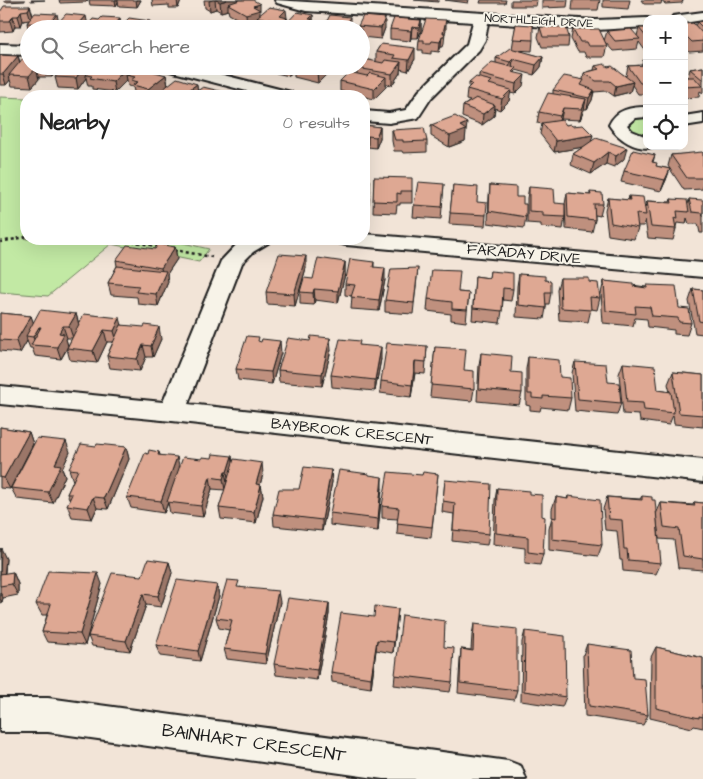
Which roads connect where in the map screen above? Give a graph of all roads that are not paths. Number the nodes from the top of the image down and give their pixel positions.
1 (282, 0) edge
2 (703, 16) edge
3 (481, 18) junction
4 (688, 18) edge
5 (643, 22) edge
6 (0, 49) edge
7 (20, 50) edge
8 (203, 75) edge
9 (262, 90) edge
10 (643, 112) edge
11 (370, 116) edge
12 (703, 118) edge
13 (688, 120) edge
14 (643, 141) edge
15 (370, 241) edge
16 (250, 245) edge
17 (703, 270) edge
18 (0, 395) edge
19 (172, 412) junction
20 (703, 471) edge
21 (0, 715) edge
22 (508, 779) edge

1 - 3 street, NORTHLEIGH DRIVE
2 - 4 street
3 - 5 street, NORTHLEIGH DRIVE
3 - 11 street
6 - 7 street
8 - 9 street
10 - 14 street
12 - 13 street
15 - 17 street, FARADAY DRIVE
16 - 19 street
18 - 19 street, BAYBROOK CRESCENT
19 - 20 street, BAYBROOK CRESCENT
21 - 22 street, BAINHART CRESCENT

